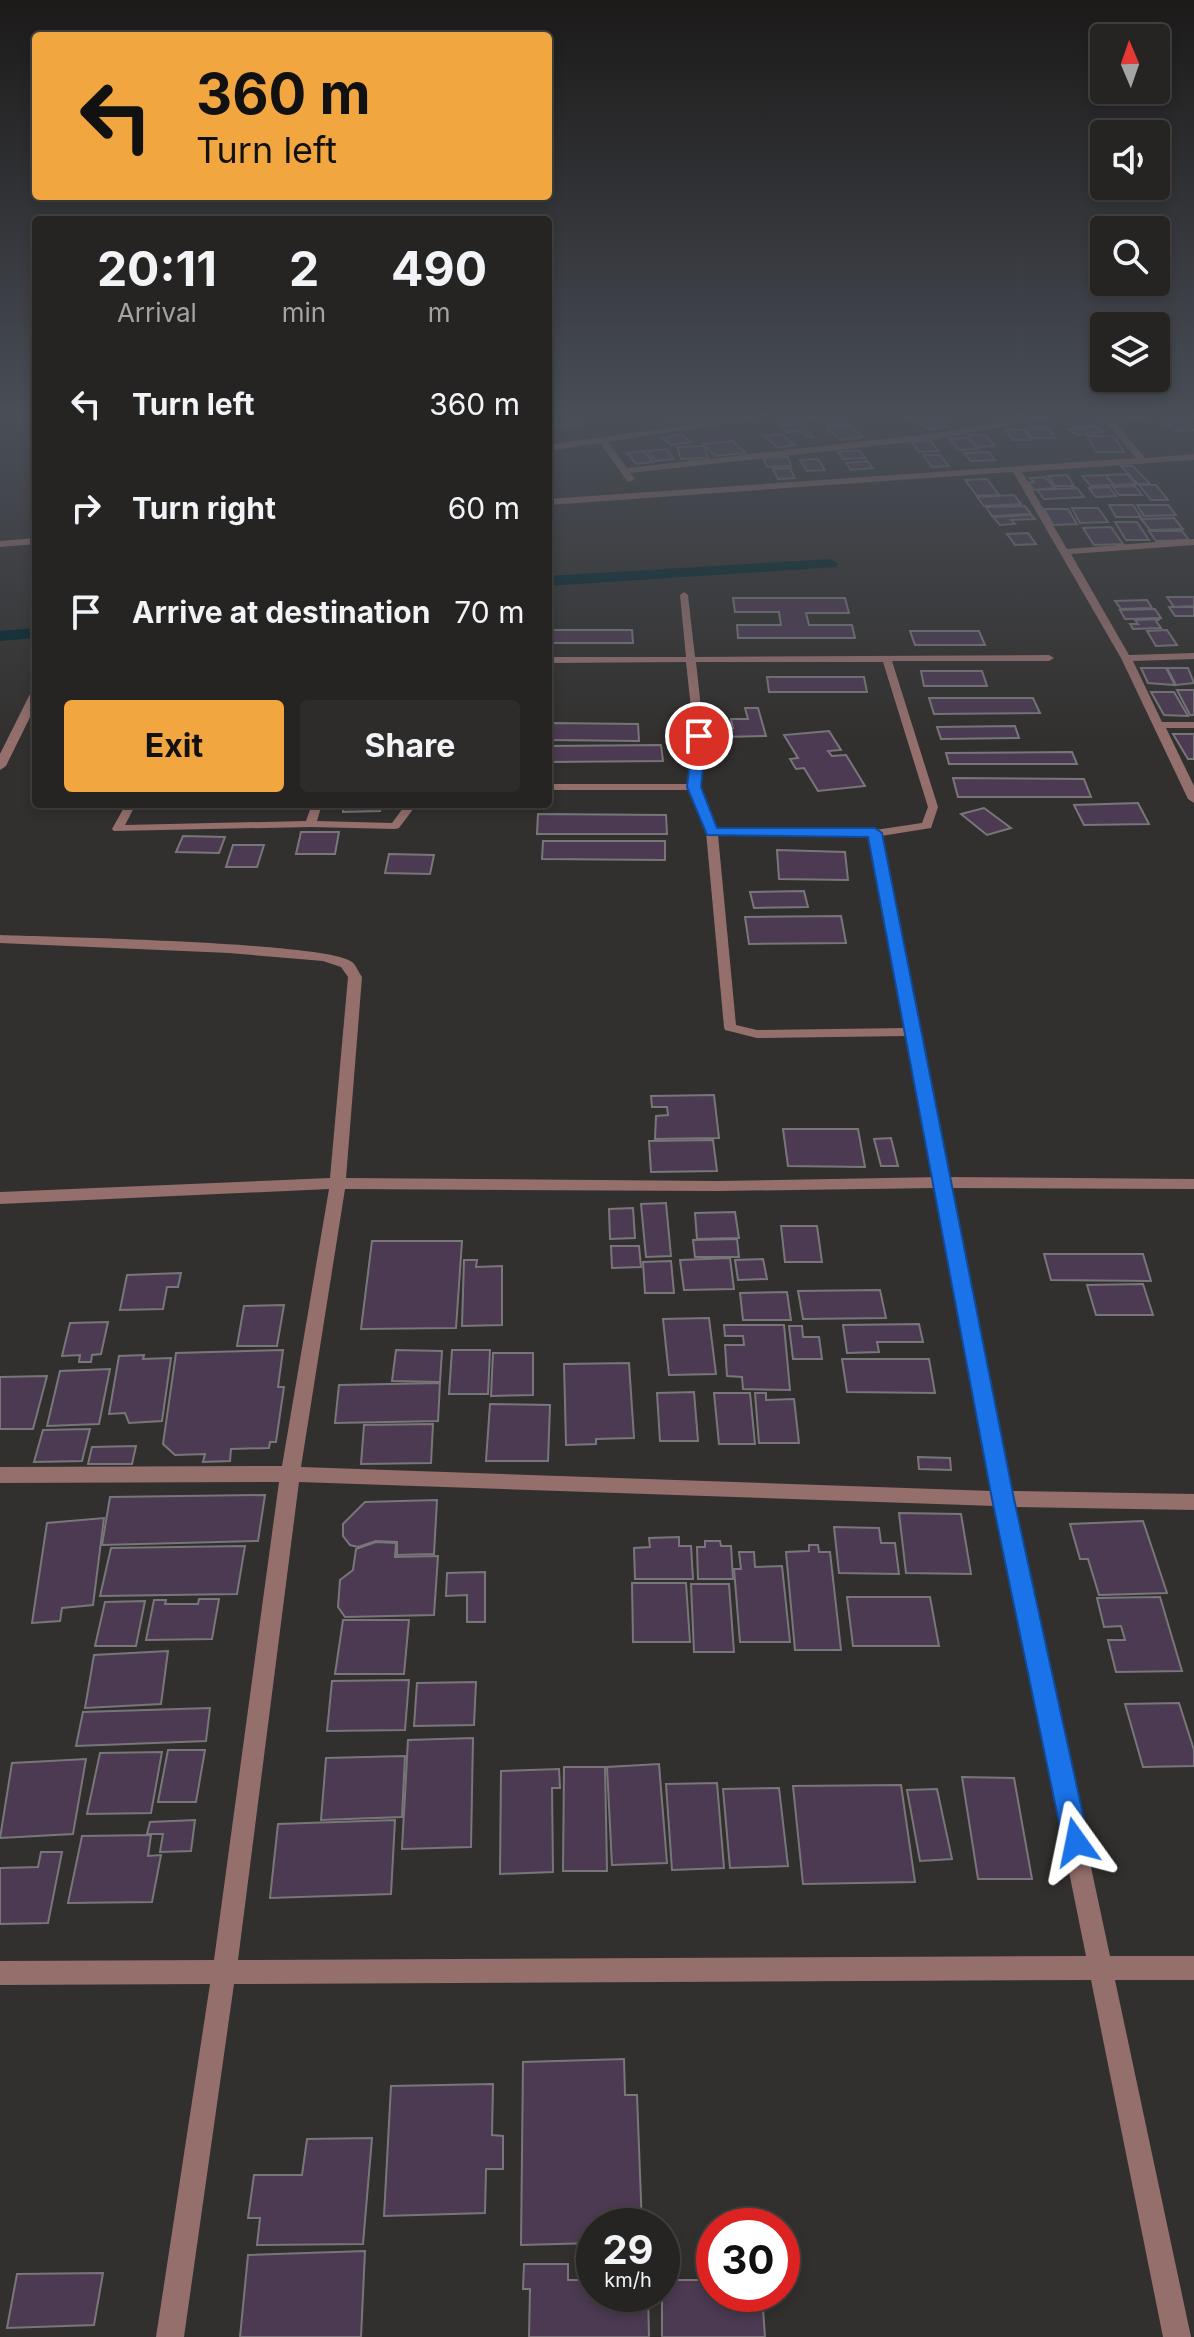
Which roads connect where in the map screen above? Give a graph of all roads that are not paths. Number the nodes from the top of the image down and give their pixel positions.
1 (1048, 525) edge
2 (32, 541) edge
3 (1194, 542) edge
4 (0, 544) edge
5 (1064, 552) junction
6 (684, 595) dead end
7 (1194, 656) edge
8 (1049, 658) dead end
9 (1126, 658) junction
10 (552, 660) edge
11 (887, 660) junction
12 (693, 661) junction
13 (32, 702) edge
14 (1160, 725) junction
15 (1194, 725) edge
16 (0, 766) edge
17 (552, 787) edge
18 (694, 787) junction
19 (1194, 799) edge
20 (129, 808) edge
21 (316, 808) edge
22 (409, 808) edge
23 (311, 824) junction
24 (712, 832) junction
25 (875, 833) junction
26 (0, 939) edge
27 (913, 1032) junction
28 (942, 1182) junction
29 (338, 1183) junction
30 (1194, 1184) edge
31 (0, 1198) edge
32 (290, 1474) junction
33 (0, 1475) edge
34 (1003, 1499) junction
35 (1194, 1502) edge
36 (1102, 1967) junction
37 (1194, 1968) edge
38 (224, 1972) junction
39 (0, 1973) edge
40 (170, 2337) edge
41 (1177, 2337) edge

1 - 5 street
2 - 4 street
3 - 5 street
5 - 9 street
6 - 12 lane
7 - 9 street
8 - 11 lane
9 - 14 street
10 - 12 lane
11 - 12 lane
11 - 25 lane
12 - 18 lane
13 - 16 street
14 - 15 street
14 - 19 street
17 - 18 lane
18 - 24 lane
20 - 23 lane
21 - 23 lane
22 - 23 lane
24 - 25 lane
24 - 27 lane
25 - 27 lane
26 - 29 street
27 - 28 lane
28 - 29 street
28 - 30 street
28 - 34 street
29 - 31 street
29 - 32 street
32 - 33 street
32 - 34 street
32 - 38 street
34 - 35 street
34 - 36 street
36 - 37 street
36 - 38 street
36 - 41 street
38 - 39 street
38 - 40 street

